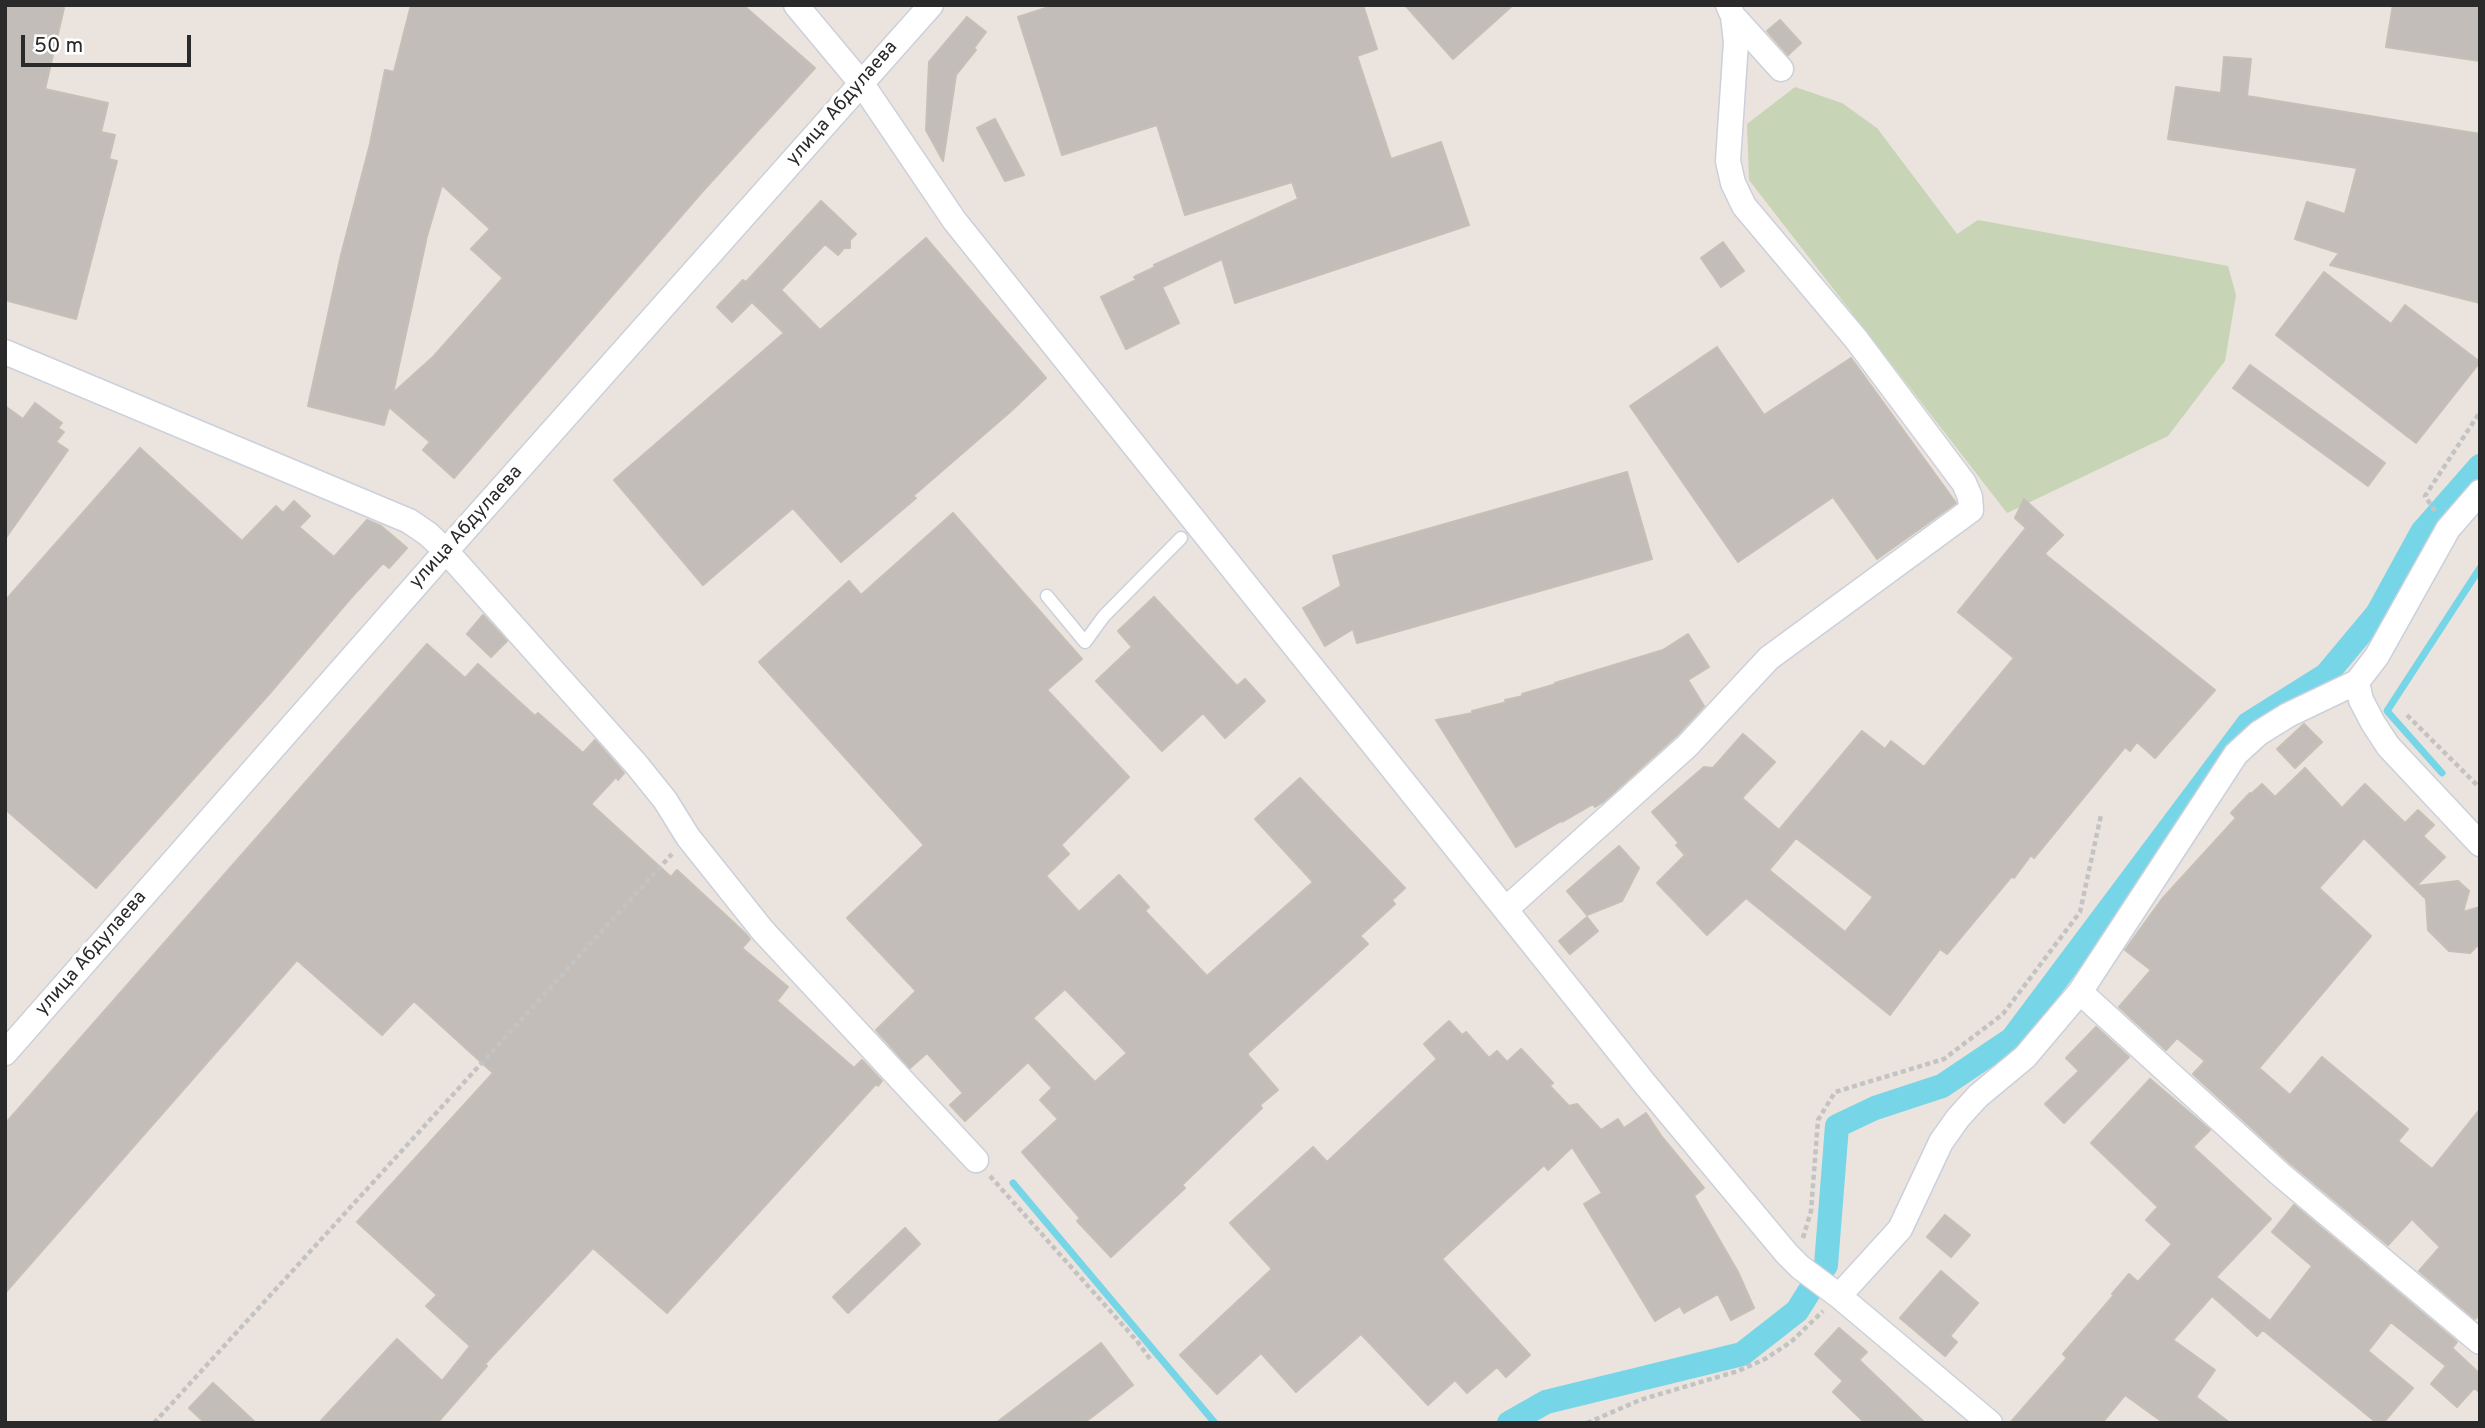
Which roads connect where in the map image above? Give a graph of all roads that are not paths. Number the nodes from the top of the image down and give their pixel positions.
1 (796, 5) edge
2 (931, 5) edge
3 (1731, 11) edge
4 (1781, 69) dead end
5 (862, 84) junction
6 (5, 352) edge
7 (2480, 492) edge
8 (1188, 531) junction
9 (446, 551) junction
10 (1047, 596) dead end
11 (2357, 682) junction
12 (2480, 844) edge
13 (1506, 909) junction
14 (2080, 992) junction
15 (5, 1053) edge
16 (976, 1160) road end
17 (1831, 1291) junction
18 (2480, 1342) edge
19 (1990, 1423) edge

1 - 5 street
2 - 5 street, улица Абдулаева
3 - 4 street
3 - 13 street
5 - 8 street
5 - 9 street, улица Абдулаева
6 - 9 street
7 - 11 street
8 - 10 lane
8 - 13 street
9 - 15 street, улица Абдулаева
9 - 16 street
11 - 12 street
11 - 14 street
13 - 17 street
14 - 17 street
14 - 18 street
17 - 19 street

